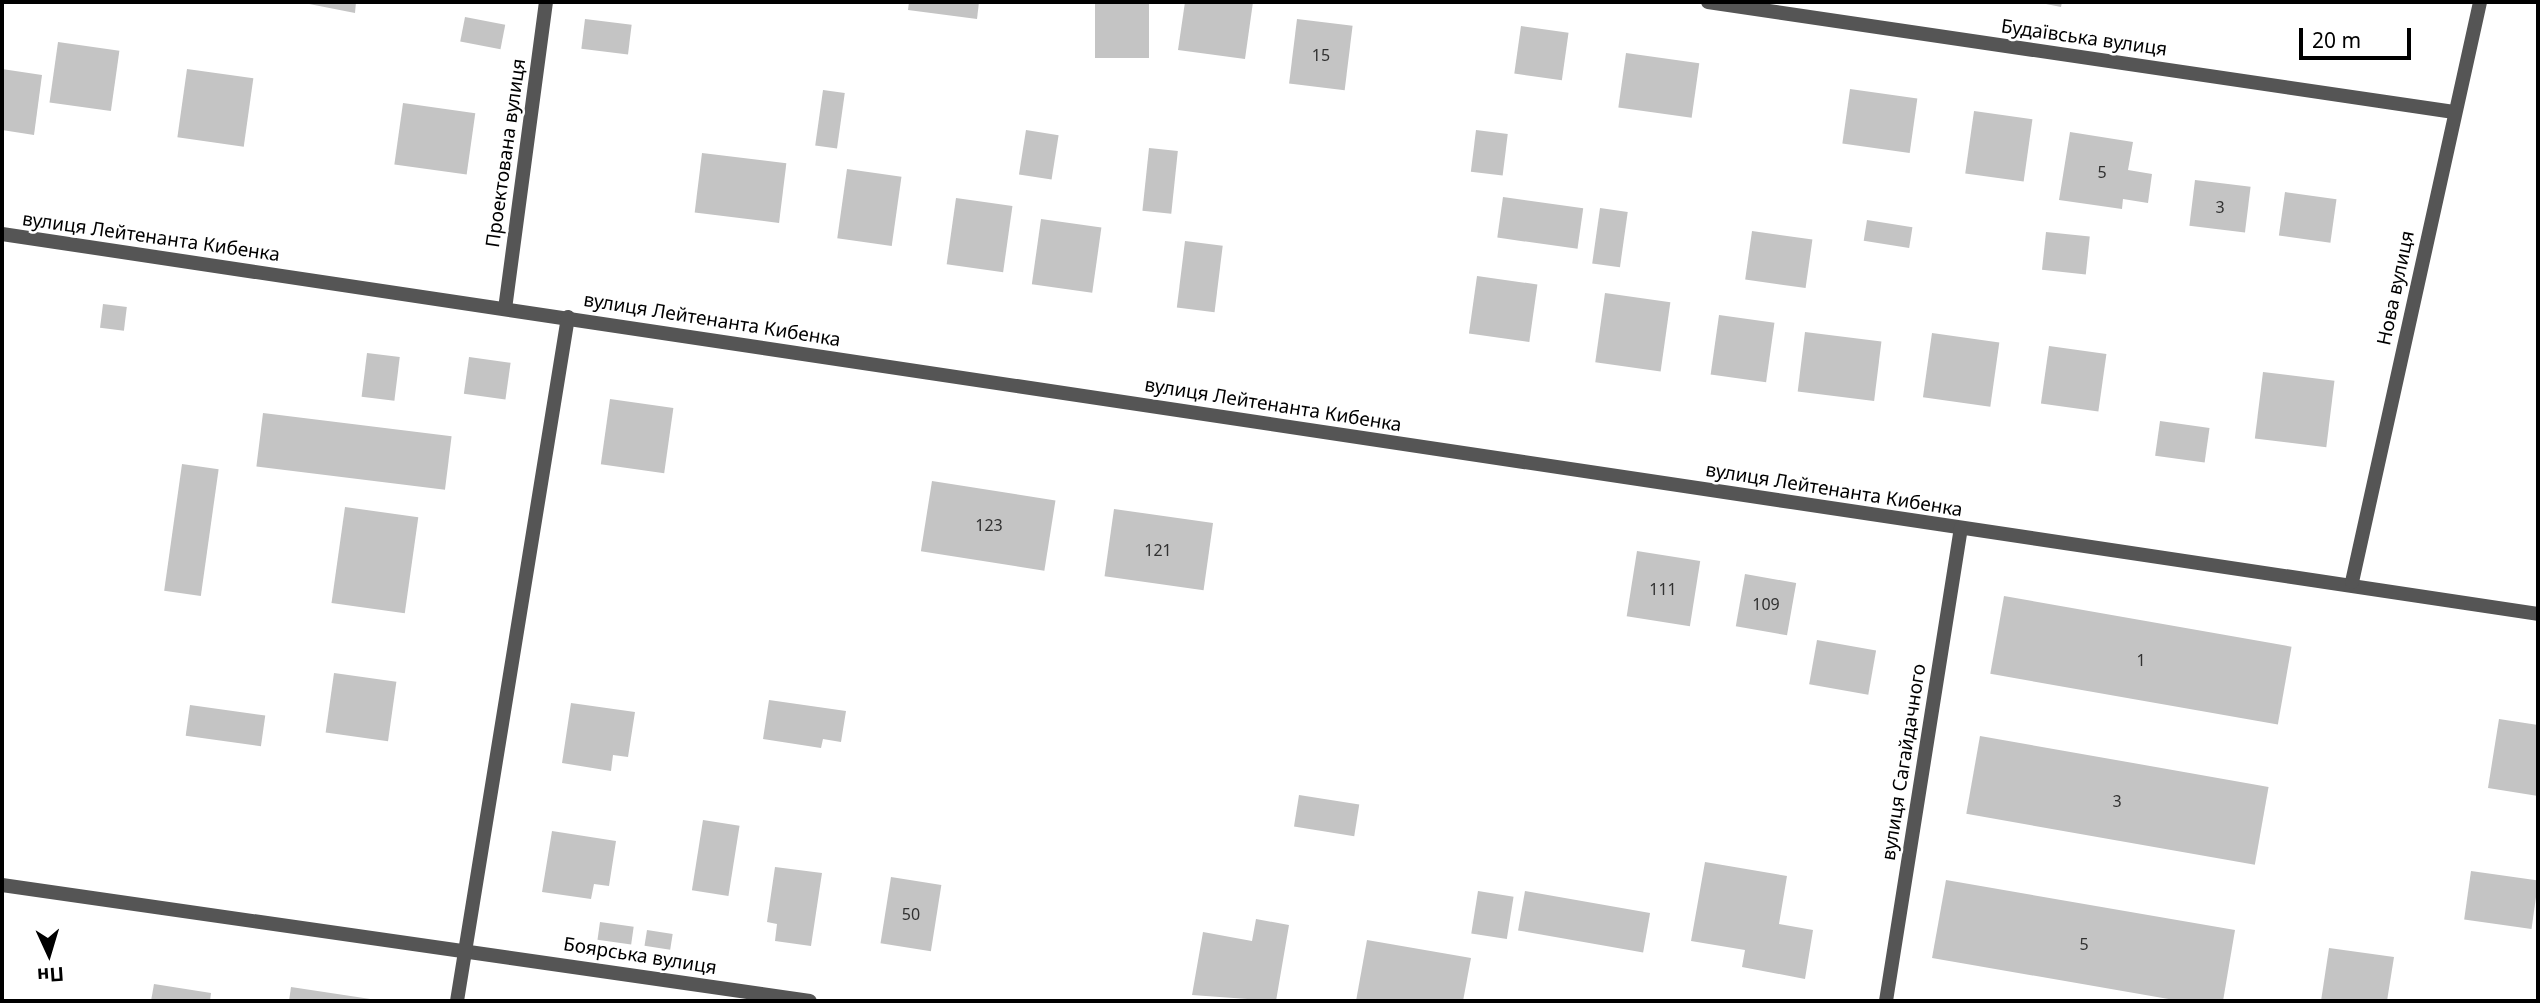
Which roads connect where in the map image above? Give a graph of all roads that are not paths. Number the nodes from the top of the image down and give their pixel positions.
1 (546, 2) edge
2 (1708, 2) edge
3 (2480, 2) edge
4 (2454, 112) junction
5 (2, 234) edge
6 (505, 309) junction
7 (568, 317) junction
8 (1961, 528) junction
9 (2352, 582) junction
10 (2538, 614) edge
11 (2, 885) edge
12 (464, 949) junction
13 (457, 1001) edge
14 (810, 1001) edge
15 (1886, 1001) edge

1 - 6 street, Проектована вулиця
2 - 4 street, Будаївська вулиця
3 - 4 street, Нова вулиця
4 - 9 street, Нова вулиця
5 - 6 street, вулиця Лейтенанта Кибенка
6 - 7 street, вулиця Лейтенанта Кибенка
7 - 8 street, вулиця Лейтенанта Кибенка
7 - 12 street
8 - 9 street, вулиця Лейтенанта Кибенка
8 - 15 street, вулиця Сагайдачного
9 - 10 street, вулиця Лейтенанта Кибенка
11 - 12 street, Боярська вулиця
12 - 13 street
12 - 14 street, Боярська вулиця

